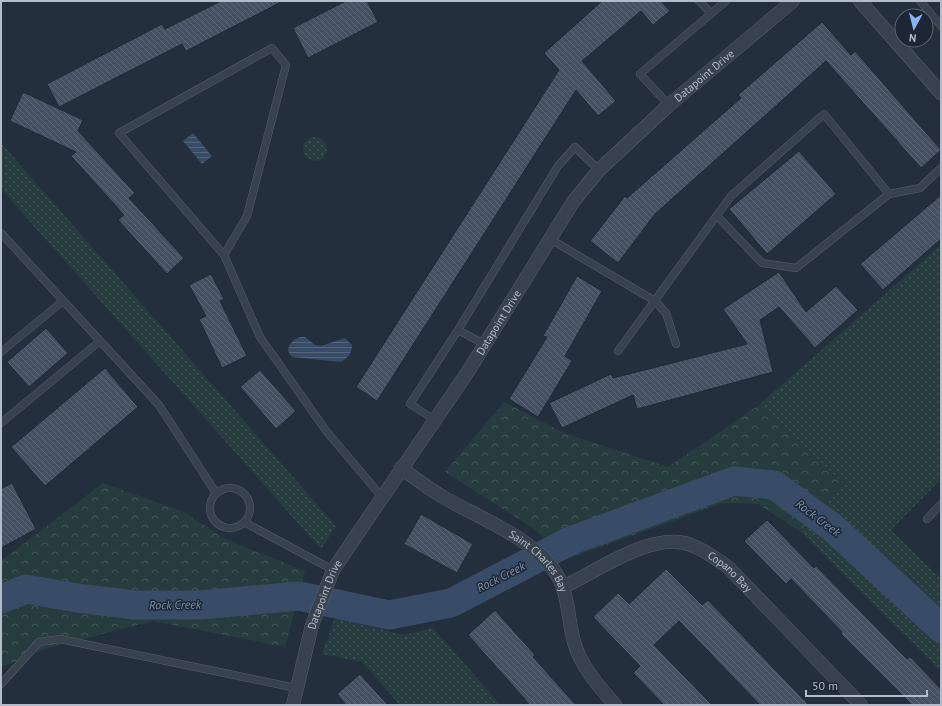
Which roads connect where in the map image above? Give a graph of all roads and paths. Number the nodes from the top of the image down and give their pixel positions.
1 (700, 1) edge
2 (726, 1) edge
3 (793, 1) edge
4 (860, 1) edge
5 (920, 1) edge
6 (711, 13) junction
7 (941, 26) edge
8 (941, 93) edge
9 (669, 105) junction
10 (941, 168) edge
11 (599, 170) junction
12 (889, 194) junction
13 (717, 216) junction
14 (1, 233) edge
15 (550, 239) junction
16 (224, 255) junction
17 (63, 301) junction
18 (655, 301) junction
19 (458, 330) junction
20 (100, 341) junction
21 (484, 344) junction
22 (676, 344) dead end
23 (618, 351) dead end
24 (1, 352) edge
25 (435, 420) junction
26 (1, 423) edge
27 (401, 468) junction
28 (216, 493) junction
29 (382, 497) junction
30 (941, 504) edge
31 (927, 519) dead end
32 (244, 522) junction
33 (331, 575) junction
34 (563, 587) junction
35 (1, 684) edge
36 (296, 688) junction
37 (292, 705) edge
38 (615, 705) edge
39 (861, 705) edge

1 - 6 lane
2 - 6 lane
3 - 9 street, Datapoint Drive
4 - 8 street
5 - 7 lane
6 - 9 lane
9 - 11 street, Datapoint Drive
10 - 12 lane
11 - 15 street, Datapoint Drive
11 - 19 lane
12 - 13 lane
12 - 13 lane
13 - 18 lane
14 - 17 lane
15 - 18 lane
15 - 21 street, Datapoint Drive
16 - 16 lane
16 - 29 lane
17 - 20 lane
17 - 24 lane
18 - 22 lane
18 - 23 lane
19 - 21 lane
19 - 25 lane
20 - 26 lane
20 - 28 lane
21 - 25 street, Datapoint Drive
25 - 27 street, Datapoint Drive
27 - 29 street, Datapoint Drive
27 - 34 street, Saint Charles Bay
28 - 32 lane
28 - 32 lane
29 - 33 street, Datapoint Drive
30 - 31 lane
32 - 33 lane
33 - 36 street, Datapoint Drive
34 - 38 street, Saint Charles Bay
34 - 39 street, Copano Bay
35 - 36 lane
36 - 37 street, Datapoint Drive

